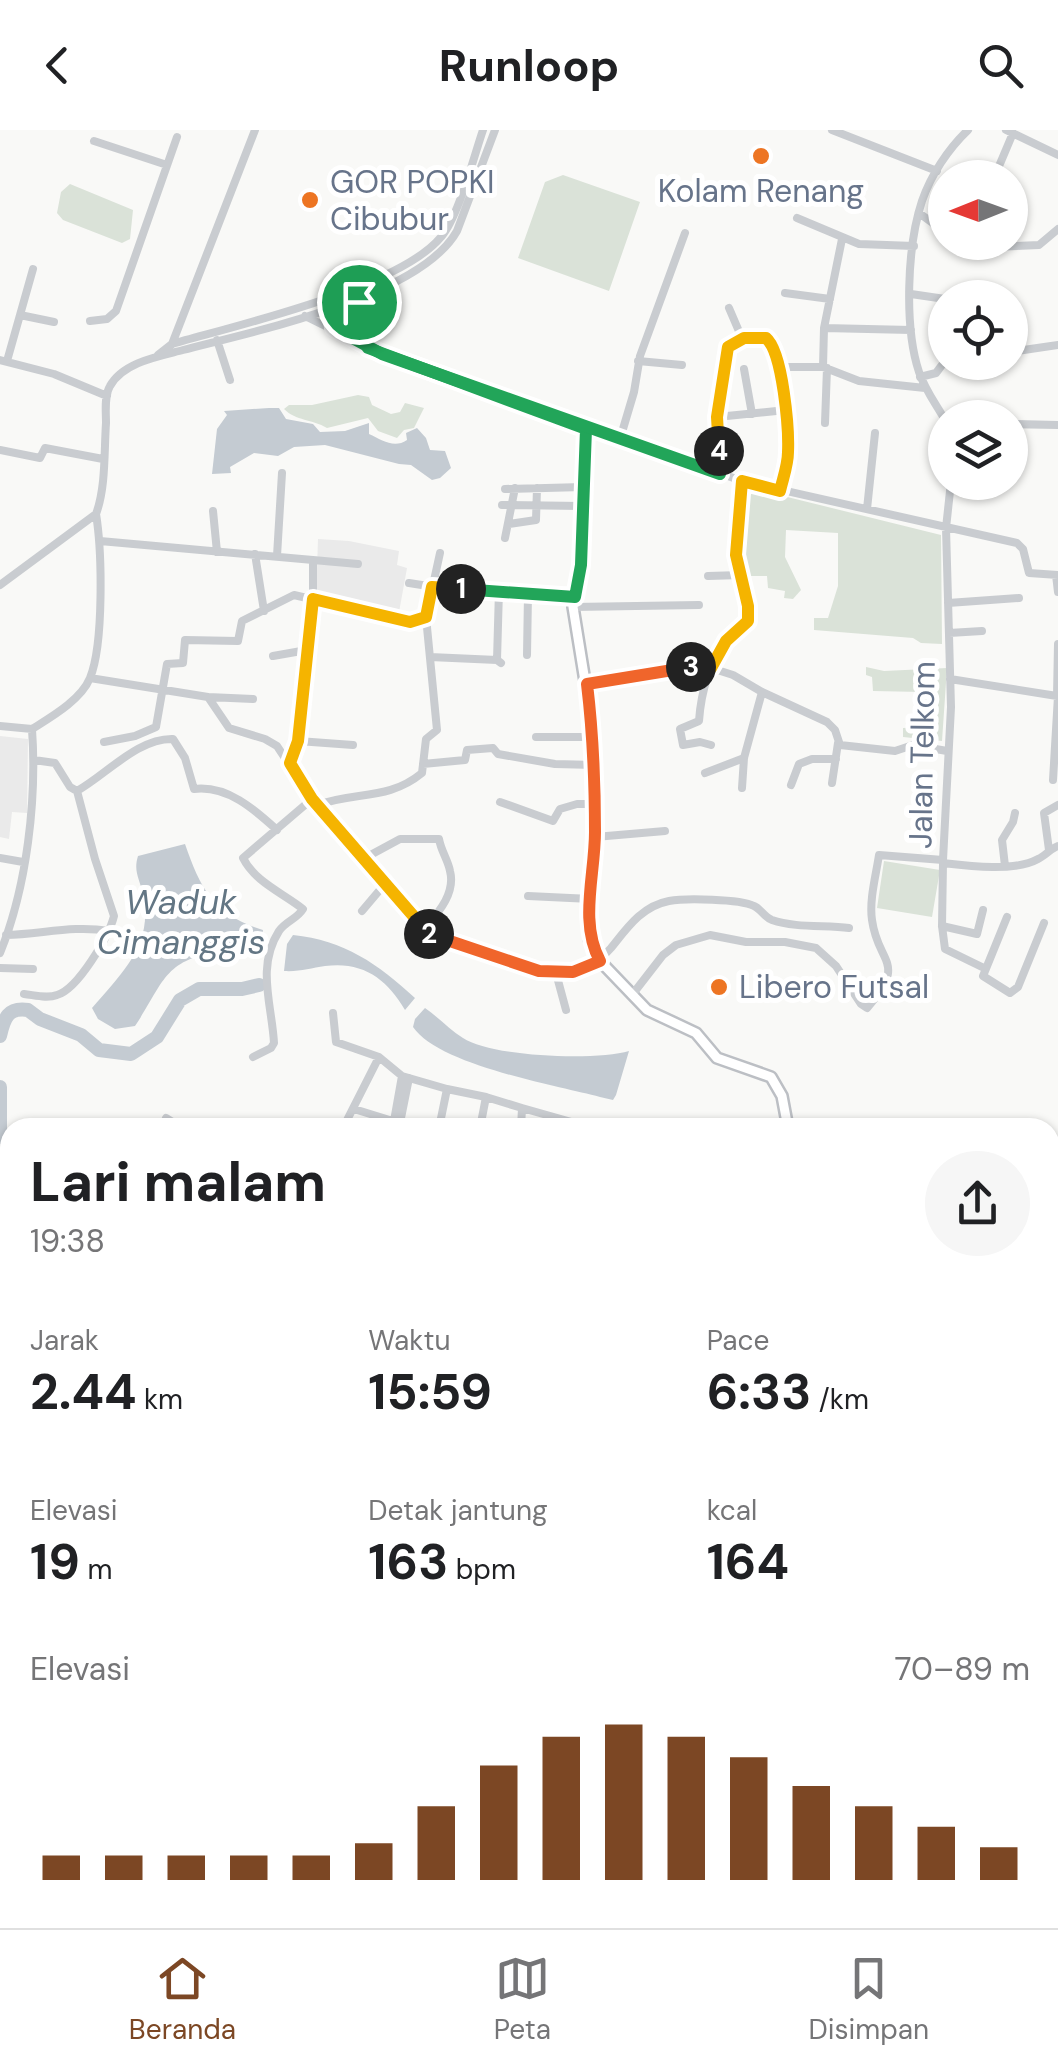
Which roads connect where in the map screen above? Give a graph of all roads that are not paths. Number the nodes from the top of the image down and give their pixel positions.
1 (255, 130) edge
2 (832, 130) edge
3 (968, 130) edge
4 (483, 131) edge
5 (1009, 132) edge
6 (494, 133) edge
7 (177, 137) dead end
8 (94, 141) dead end
9 (478, 144) junction
10 (488, 149) junction
11 (1058, 155) edge
12 (944, 160) edge
13 (1000, 160) edge
14 (167, 166) junction
15 (928, 167) edge
16 (928, 191) edge
17 (918, 213) junction
18 (796, 218) dead end
19 (928, 220) edge
20 (1058, 229) edge
21 (685, 232) dead end
22 (842, 239) junction
23 (1028, 245) edge
24 (914, 246) junction
25 (32, 268) dead end
26 (785, 293) dead end
27 (339, 294) junction
28 (911, 294) junction
29 (362, 296) junction
30 (928, 296) edge
31 (830, 299) junction
32 (332, 308) junction
33 (728, 308) dead end
34 (20, 315) junction
35 (305, 316) junction
36 (90, 321) dead end
37 (54, 322) dead end
38 (334, 328) junction
39 (824, 328) junction
40 (912, 330) junction
41 (744, 338) junction
42 (217, 340) junction
43 (172, 344) junction
44 (362, 344) junction
45 (1058, 344) edge
46 (1028, 349) edge
47 (158, 355) junction
48 (4, 360) edge
49 (638, 361) junction
50 (682, 364) dead end
51 (777, 366) junction
52 (825, 367) junction
53 (744, 370) dead end
54 (928, 375) edge
55 (920, 377) junction
56 (230, 380) dead end
57 (925, 388) junction
58 (107, 396) junction
59 (932, 400) edge
60 (786, 410) junction
61 (752, 414) junction
62 (717, 417) junction
63 (826, 422) dead end
64 (1028, 424) edge
65 (1058, 425) edge
66 (586, 429) junction
67 (875, 433) dead end
68 (620, 439) junction
69 (0, 450) edge
70 (104, 459) junction
71 (282, 473) dead end
72 (720, 474) junction
73 (742, 481) junction
74 (583, 487) junction
75 (505, 488) dead end
76 (515, 488) junction
77 (537, 488) junction
78 (780, 491) junction
79 (950, 500) edge
80 (502, 505) dead end
81 (537, 505) junction
82 (514, 506) junction
83 (582, 506) junction
84 (867, 509) junction
85 (213, 511) dead end
86 (96, 514) junction
87 (509, 524) junction
88 (946, 528) junction
89 (505, 538) dead end
90 (100, 541) junction
91 (217, 552) junction
92 (440, 553) dead end
93 (255, 554) junction
94 (277, 556) junction
95 (313, 560) junction
96 (358, 564) dead end
97 (741, 575) junction
98 (1057, 575) edge
99 (708, 576) dead end
100 (409, 583) dead end
101 (0, 585) edge
102 (432, 587) junction
103 (499, 590) junction
104 (1058, 592) edge
105 (528, 594) junction
106 (1019, 598) dead end
107 (313, 599) junction
108 (574, 602) junction
109 (948, 603) junction
110 (699, 605) dead end
111 (264, 606) junction
112 (426, 617) junction
113 (949, 632) junction
114 (982, 632) dead end
115 (1058, 644) edge
116 (308, 650) junction
117 (272, 656) dead end
118 (527, 656) dead end
119 (430, 658) junction
120 (711, 668) junction
121 (90, 678) junction
122 (950, 679) junction
123 (587, 684) junction
124 (161, 691) junction
125 (762, 692) junction
126 (1058, 696) edge
127 (208, 698) junction
128 (253, 699) dead end
129 (0, 726) edge
130 (32, 728) junction
131 (536, 737) dead end
132 (594, 737) junction
133 (298, 741) junction
134 (104, 742) dead end
135 (838, 743) junction
136 (354, 745) dead end
137 (711, 745) dead end
138 (948, 751) junction
139 (744, 758) junction
140 (836, 759) junction
141 (34, 760) junction
142 (290, 763) junction
143 (423, 764) junction
144 (595, 765) junction
145 (705, 773) dead end
146 (1053, 780) dead end
147 (832, 783) dead end
148 (791, 786) dead end
149 (742, 788) dead end
150 (77, 791) junction
151 (315, 802) junction
152 (500, 802) dead end
153 (595, 804) junction
154 (1058, 805) edge
155 (1015, 813) dead end
156 (278, 830) junction
157 (665, 831) dead end
158 (595, 837) junction
159 (1053, 848) edge
160 (0, 858) edge
161 (363, 859) junction
162 (23, 862) junction
163 (943, 862) junction
164 (1005, 866) junction
165 (384, 885) junction
166 (528, 896) dead end
167 (591, 899) junction
168 (983, 910) dead end
169 (362, 911) dead end
170 (1007, 918) dead end
171 (1044, 923) dead end
172 (942, 926) junction
173 (849, 928) dead end
174 (424, 930) junction
175 (109, 931) junction
176 (6, 935) junction
177 (0, 953) edge
178 (600, 961) junction
179 (0, 968) edge
180 (33, 968) dead end
181 (984, 968) junction
182 (556, 973) junction
183 (24, 994) dead end
184 (632, 995) junction
185 (566, 1010) dead end
186 (334, 1013) dead end
187 (254, 1057) dead end
188 (379, 1057) junction
189 (405, 1077) junction
190 (447, 1089) junction
191 (486, 1097) junction
192 (522, 1108) junction
193 (354, 1109) junction
194 (349, 1118) edge
195 (378, 1118) edge
196 (398, 1118) edge
197 (441, 1118) edge
198 (482, 1118) edge
199 (522, 1118) edge
200 (557, 1118) edge
201 (786, 1118) edge

1 - 43 street
2 - 15 street
3 - 12 street
4 - 6 street
4 - 9 street
5 - 11 street
5 - 13 street
6 - 10 street
7 - 14 street
8 - 14 street
9 - 10 street
9 - 27 street
10 - 29 street
14 - 36 street
16 - 17 street
17 - 19 street
17 - 24 street
18 - 22 street
20 - 23 street
21 - 49 street
22 - 24 street
22 - 31 street
24 - 28 street
25 - 34 street
26 - 31 street
27 - 32 street
27 - 43 street
28 - 30 street
28 - 40 street
29 - 32 street
29 - 44 street
31 - 39 street
32 - 35 street
32 - 38 street
33 - 41 street
34 - 37 street
34 - 48 street
35 - 38 street
35 - 42 street
38 - 44 street
39 - 40 street
39 - 52 street
40 - 55 street
41 - 51 street
41 - 62 street
42 - 47 street
42 - 56 street
43 - 47 street
44 - 66 street
45 - 46 street
47 - 58 street
48 - 58 street
49 - 50 street
49 - 68 street
51 - 52 street
51 - 60 street
52 - 57 street
52 - 63 street
53 - 61 street
54 - 55 street
55 - 57 street
57 - 59 street
58 - 70 street
60 - 61 street
60 - 78 street
61 - 62 street
62 - 72 street
64 - 65 street
66 - 68 street
66 - 74 main road
67 - 84 street
68 - 72 street
69 - 70 street
70 - 86 street
71 - 94 street
72 - 73 street
73 - 78 street
73 - 97 street
74 - 77 street
74 - 83 main road
75 - 76 street
76 - 77 street
76 - 82 street
77 - 81 street
78 - 84 street
79 - 88 street, Jalan Telkom
80 - 82 street
81 - 82 street
81 - 83 street
81 - 87 street
82 - 87 street
83 - 108 main road
84 - 88 street
85 - 91 street
86 - 90 street
86 - 101 street
87 - 89 street
88 - 98 street
88 - 109 street, Jalan Telkom
90 - 91 street
90 - 121 street
91 - 93 street
92 - 102 street
93 - 94 street
93 - 111 street
94 - 95 street
95 - 96 street
95 - 107 street
97 - 99 street
97 - 120 street
98 - 104 street
100 - 102 street
102 - 103 street
102 - 112 street
103 - 105 street
103 - 119 street
105 - 108 street
105 - 118 street
106 - 109 street
107 - 111 street
107 - 112 street
107 - 116 street
108 - 110 street
108 - 123 main road
109 - 113 street, Jalan Telkom
111 - 124 street
112 - 119 street
113 - 114 street
113 - 122 street, Jalan Telkom
115 - 126 street
116 - 117 street
116 - 133 street
119 - 143 street
120 - 123 street
120 - 125 street
120 - 137 street
121 - 124 street
121 - 130 street
122 - 126 street
122 - 138 street, Jalan Telkom
123 - 132 main road
124 - 127 street
124 - 134 street
125 - 135 street
125 - 139 street
126 - 146 street
127 - 128 street
127 - 142 street
129 - 130 street
130 - 141 street
131 - 132 street
132 - 144 main road
133 - 136 street
133 - 142 street
135 - 138 street
135 - 140 street
138 - 163 street, Jalan Telkom
139 - 145 street
139 - 149 street
140 - 147 street
140 - 148 street
141 - 150 street
141 - 162 street
142 - 151 street
143 - 144 street
143 - 151 street
144 - 153 main road
150 - 156 street
150 - 175 street
151 - 156 street
151 - 161 street
152 - 153 street
153 - 158 main road
154 - 159 street
155 - 164 street
156 - 187 street
157 - 158 street
158 - 167 main road
159 - 164 street, Jalan Telkom
160 - 162 street
161 - 165 street
161 - 174 street
162 - 176 street
163 - 164 street, Jalan Telkom
163 - 172 street
163 - 184 street
165 - 169 street
165 - 174 street
166 - 167 street
167 - 178 main road
168 - 172 street
170 - 181 street
171 - 181 street
172 - 181 street
173 - 178 street
174 - 182 street
175 - 176 street
175 - 183 street
176 - 177 street
178 - 182 street
178 - 184 main road
179 - 180 street
182 - 185 street
184 - 201 main road
186 - 188 street
188 - 189 street
188 - 193 street
189 - 190 street
189 - 196 street
190 - 191 street
190 - 197 street
191 - 192 street
191 - 198 street
192 - 199 street
192 - 200 street
193 - 194 street
193 - 195 street

